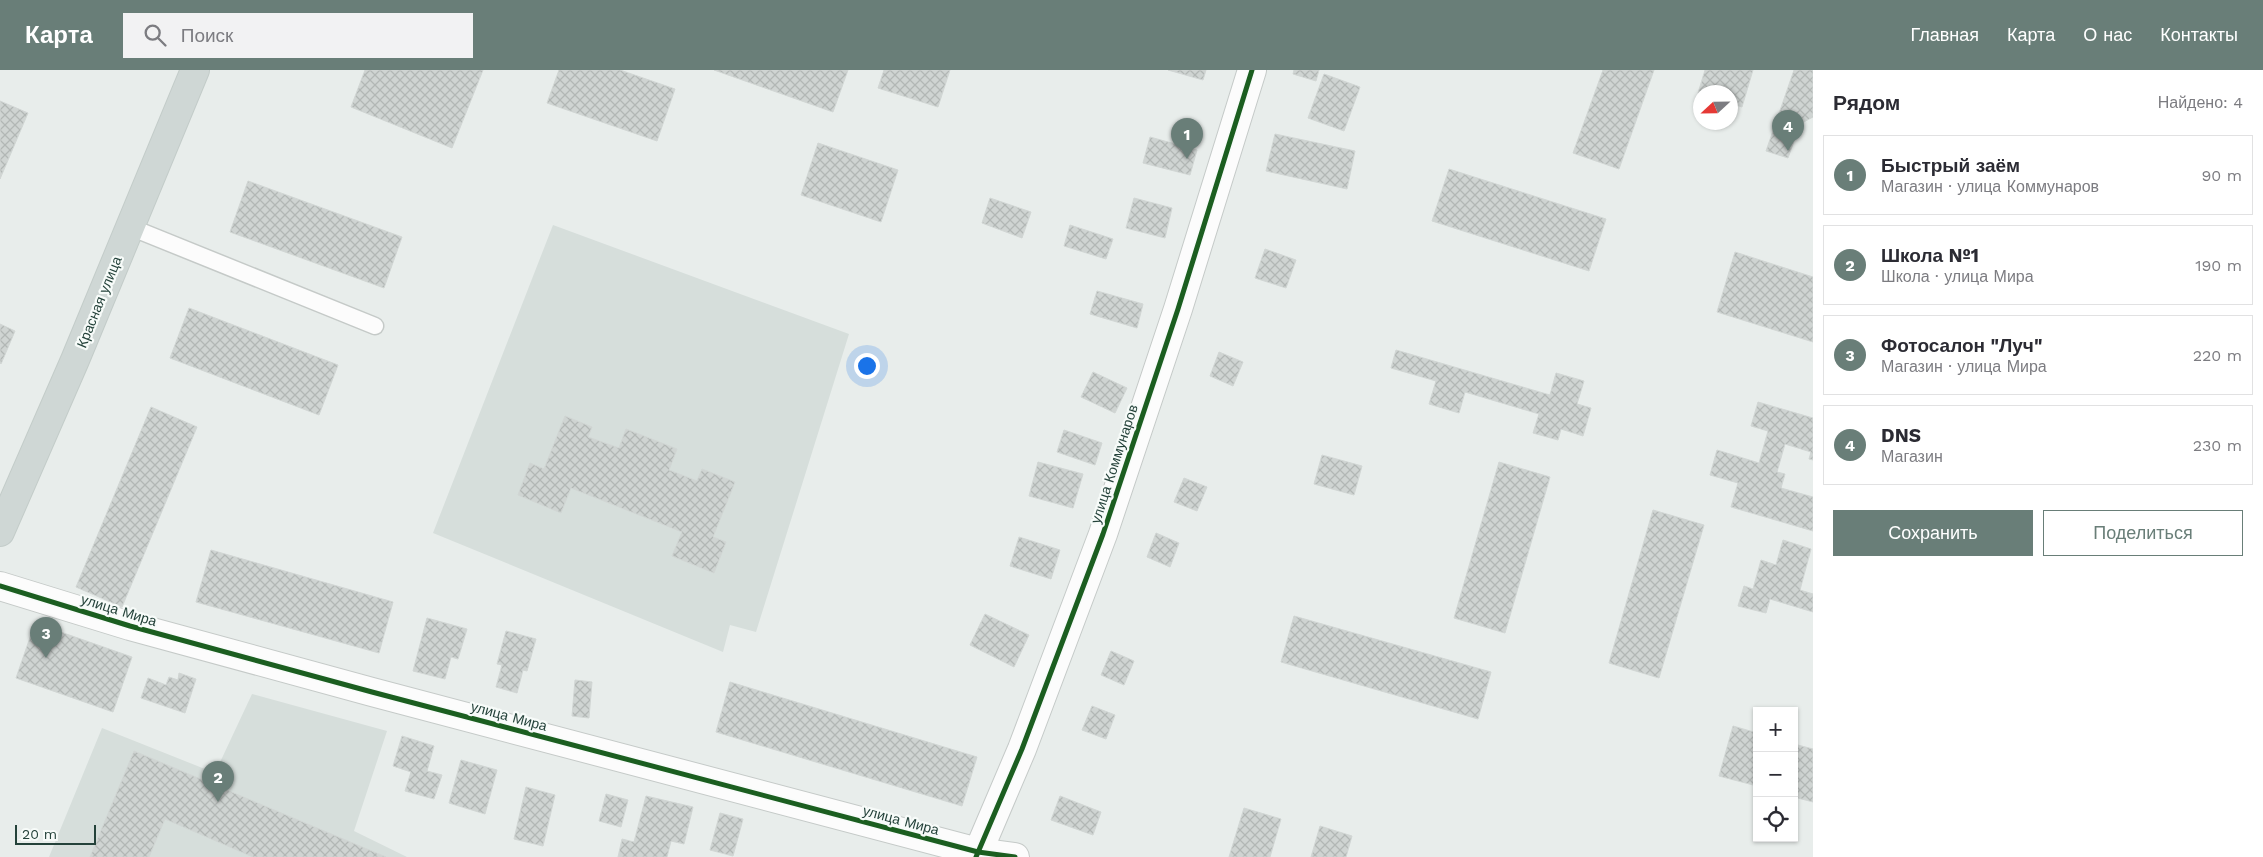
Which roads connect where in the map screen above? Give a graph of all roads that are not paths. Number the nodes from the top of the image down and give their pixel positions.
1 (195, 70) edge
2 (1252, 70) edge
3 (130, 227) junction
4 (375, 326) dead end
5 (0, 532) edge
6 (0, 586) edge
7 (977, 855) edge
8 (1015, 857) edge

1 - 3 main road, Красная улица
2 - 7 street, улица Коммунаров
3 - 4 lane
3 - 5 main road, Красная улица
6 - 7 street, улица Мира
7 - 8 street, улица Мира

